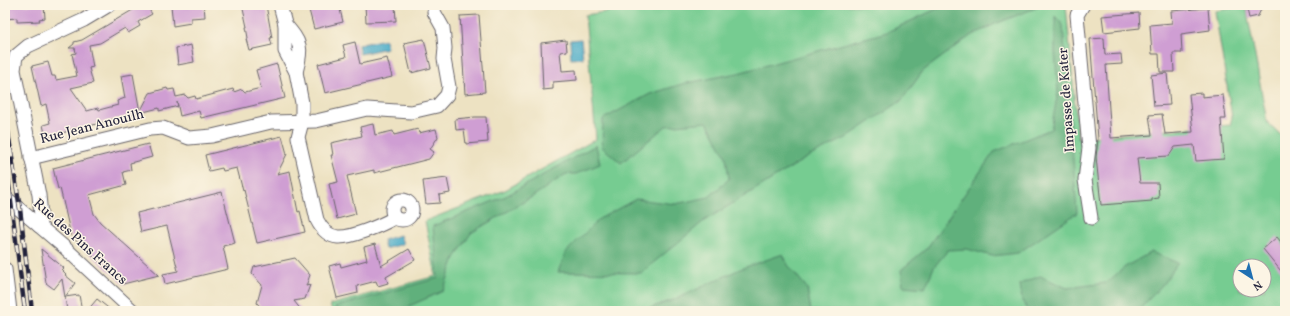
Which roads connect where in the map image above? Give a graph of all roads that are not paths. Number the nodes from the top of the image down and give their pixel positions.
1 (109, 5) edge
2 (280, 5) edge
3 (1082, 5) edge
4 (434, 12) dead end
5 (302, 122) junction
6 (31, 158) junction
7 (5, 197) edge
8 (394, 218) dead end
9 (1091, 218) dead end
10 (39, 226) junction
11 (5, 269) edge
12 (10, 311) edge
13 (133, 311) edge

1 - 6 street
2 - 5 street
3 - 9 street, Impasse de Kater
4 - 5 street, Rue Jean Anouilh
5 - 6 street, Rue Jean Anouilh
5 - 8 street
6 - 10 street
7 - 10 street, Rue des Pins Francs
10 - 13 street, Rue des Pins Francs
11 - 12 street

